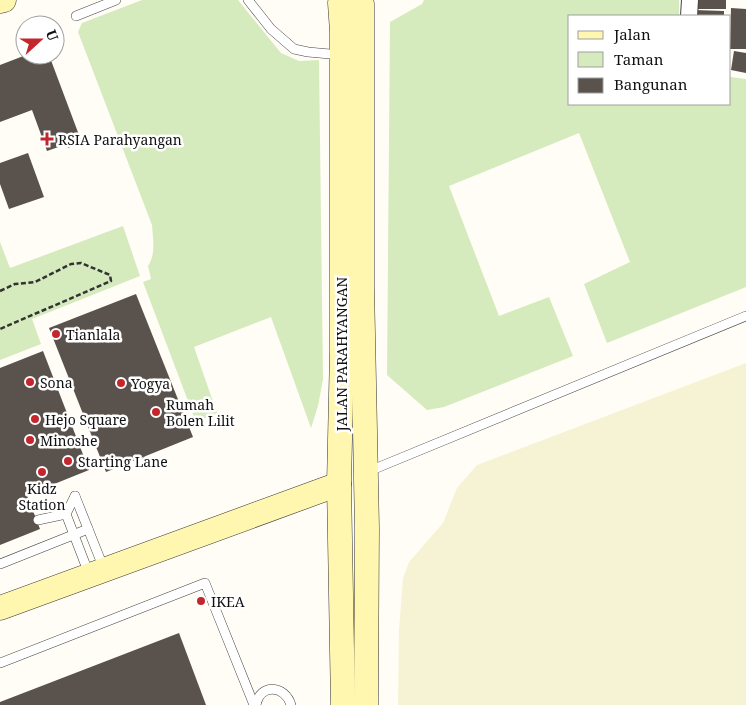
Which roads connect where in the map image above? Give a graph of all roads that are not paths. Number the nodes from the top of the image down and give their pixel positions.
1 (4, 0) edge
2 (116, 0) edge
3 (248, 0) edge
4 (690, 0) edge
5 (0, 1) edge
6 (351, 2) edge
7 (690, 15) edge
8 (76, 16) dead end
9 (341, 55) junction
10 (746, 316) edge
11 (367, 472) junction
12 (339, 484) junction
13 (66, 514) junction
14 (38, 520) dead end
15 (88, 529) junction
16 (74, 535) junction
17 (0, 564) edge
18 (97, 572) junction
19 (0, 608) edge
20 (0, 663) edge
21 (255, 705) edge
22 (291, 705) edge
23 (343, 705) edge
24 (366, 705) edge

1 - 5 main road
2 - 8 lane
3 - 9 lane
4 - 7 street
6 - 9 main road, JALAN PARAHYANGAN
6 - 11 main road, JALAN PARAHYANGAN
9 - 12 main road, JALAN PARAHYANGAN
10 - 11 lane
11 - 24 main road, JALAN PARAHYANGAN
12 - 18 main road
12 - 23 main road, JALAN PARAHYANGAN
13 - 14 lane
13 - 15 lane
13 - 16 lane
15 - 16 lane
15 - 18 lane
16 - 17 lane
16 - 18 lane
18 - 19 main road
20 - 21 lane
21 - 22 lane

